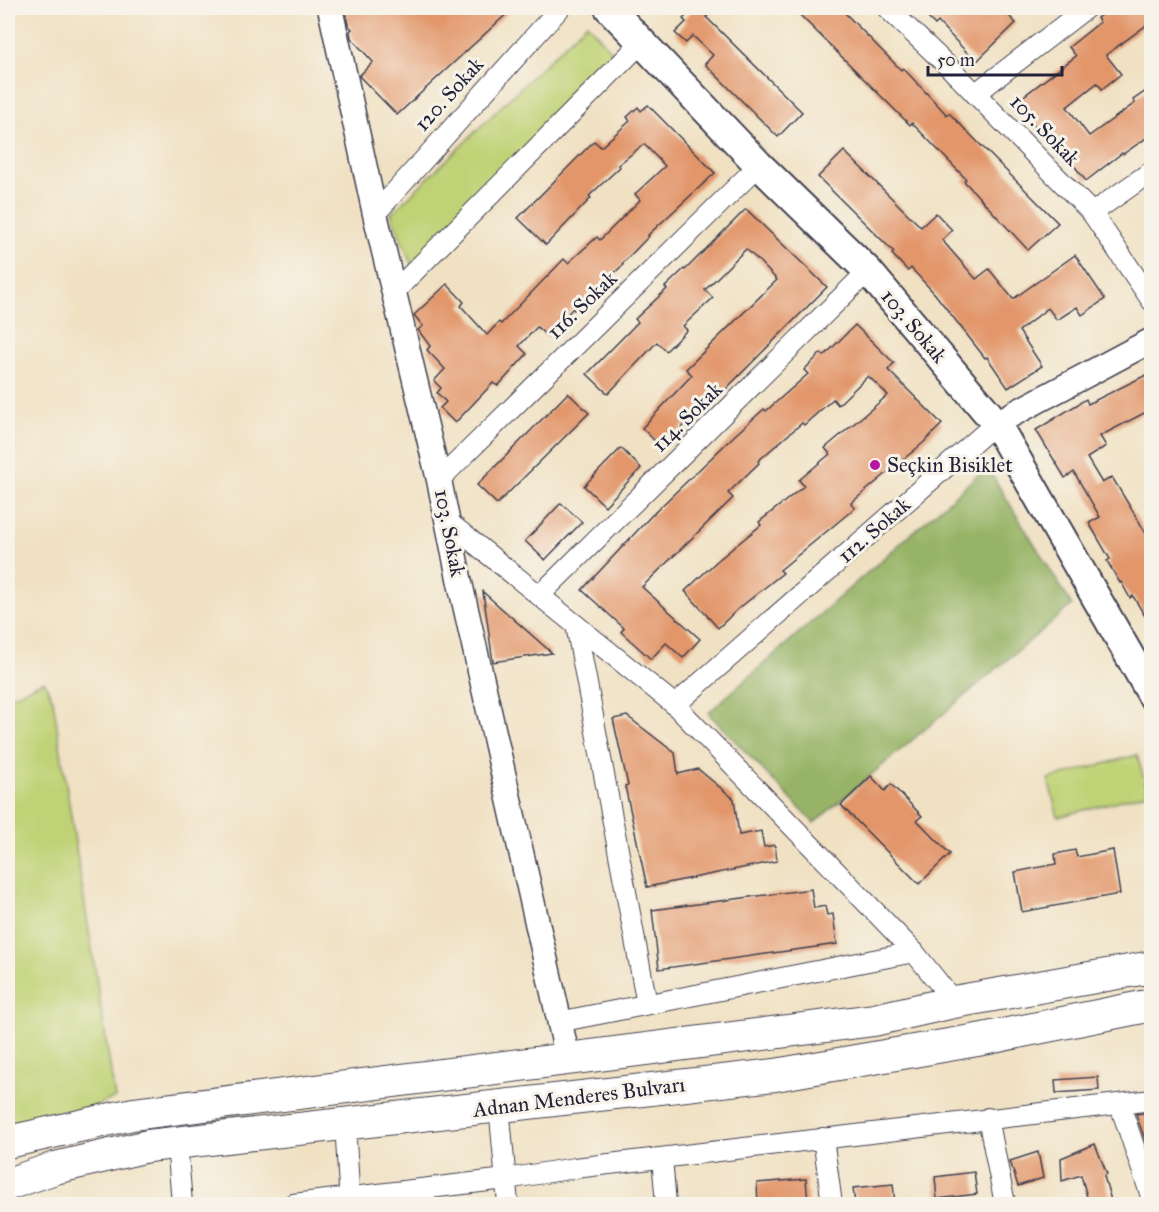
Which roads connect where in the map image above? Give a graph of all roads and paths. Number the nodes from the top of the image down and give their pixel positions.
1 (330, 8) edge
2 (560, 8) edge
3 (609, 8) edge
4 (887, 8) edge
5 (1086, 8) edge
6 (642, 42) junction
7 (975, 94) junction
8 (759, 165) junction
9 (1152, 171) edge
10 (1092, 213) junction
11 (375, 214) junction
12 (868, 271) junction
13 (394, 292) junction
14 (1152, 301) edge
15 (1152, 340) edge
16 (996, 423) junction
17 (439, 480) junction
18 (447, 521) junction
19 (540, 596) junction
20 (576, 625) junction
21 (1152, 695) edge
22 (675, 705) junction
23 (914, 952) junction
24 (1152, 967) edge
25 (954, 1002) junction
26 (647, 1004) junction
27 (1152, 1005) edge
28 (558, 1022) junction
29 (568, 1059) junction
30 (1152, 1100) edge
31 (1120, 1105) junction
32 (500, 1106) junction
33 (988, 1118) junction
34 (345, 1124) junction
35 (823, 1138) junction
36 (8, 1142) edge
37 (177, 1143) junction
38 (662, 1158) junction
39 (506, 1179) junction
40 (8, 1184) edge
41 (8, 1195) edge
42 (1152, 1199) edge
43 (350, 1202) edge
44 (12, 1204) edge
45 (182, 1204) edge
46 (293, 1204) edge
47 (508, 1204) edge
48 (666, 1204) edge
49 (832, 1204) edge
50 (1005, 1204) edge

1 - 11 street, 103. Sokak
2 - 11 street, 120. Sokak
3 - 6 main road, 103. Sokak
4 - 7 street, 105. Sokak
5 - 7 street
6 - 8 main road, 103. Sokak
6 - 13 street
7 - 10 street, 105. Sokak
8 - 12 main road, 103. Sokak
8 - 17 street, 116. Sokak
9 - 10 street
10 - 14 street, 105. Sokak
11 - 13 street, 103. Sokak
12 - 16 main road, 103. Sokak
12 - 19 street, 114. Sokak
13 - 17 street, 103. Sokak
15 - 16 street, 112. Sokak
16 - 21 main road, 103. Sokak
16 - 22 street, 112. Sokak
17 - 18 street, 103. Sokak
18 - 19 street
18 - 28 street, 103. Sokak
19 - 20 street
20 - 22 street
20 - 26 street
22 - 23 street
23 - 25 street
23 - 26 street
24 - 25 main road, Adnan Menderes Bulvarı
25 - 29 main road, Adnan Menderes Bulvarı
26 - 28 street
27 - 32 main road, Adnan Menderes Bulvarı
28 - 29 street, 103. Sokak
29 - 36 main road, Adnan Menderes Bulvarı
30 - 31 street
31 - 33 street
31 - 42 street
32 - 34 main road, Adnan Menderes Bulvarı
32 - 39 street
33 - 35 street
33 - 50 street
34 - 37 main road, Adnan Menderes Bulvarı
34 - 43 street
35 - 38 street
35 - 49 street
37 - 40 main road, Adnan Menderes Bulvarı
37 - 45 street
38 - 39 street
38 - 48 street
39 - 43 street
39 - 47 street
41 - 44 street
43 - 46 street

